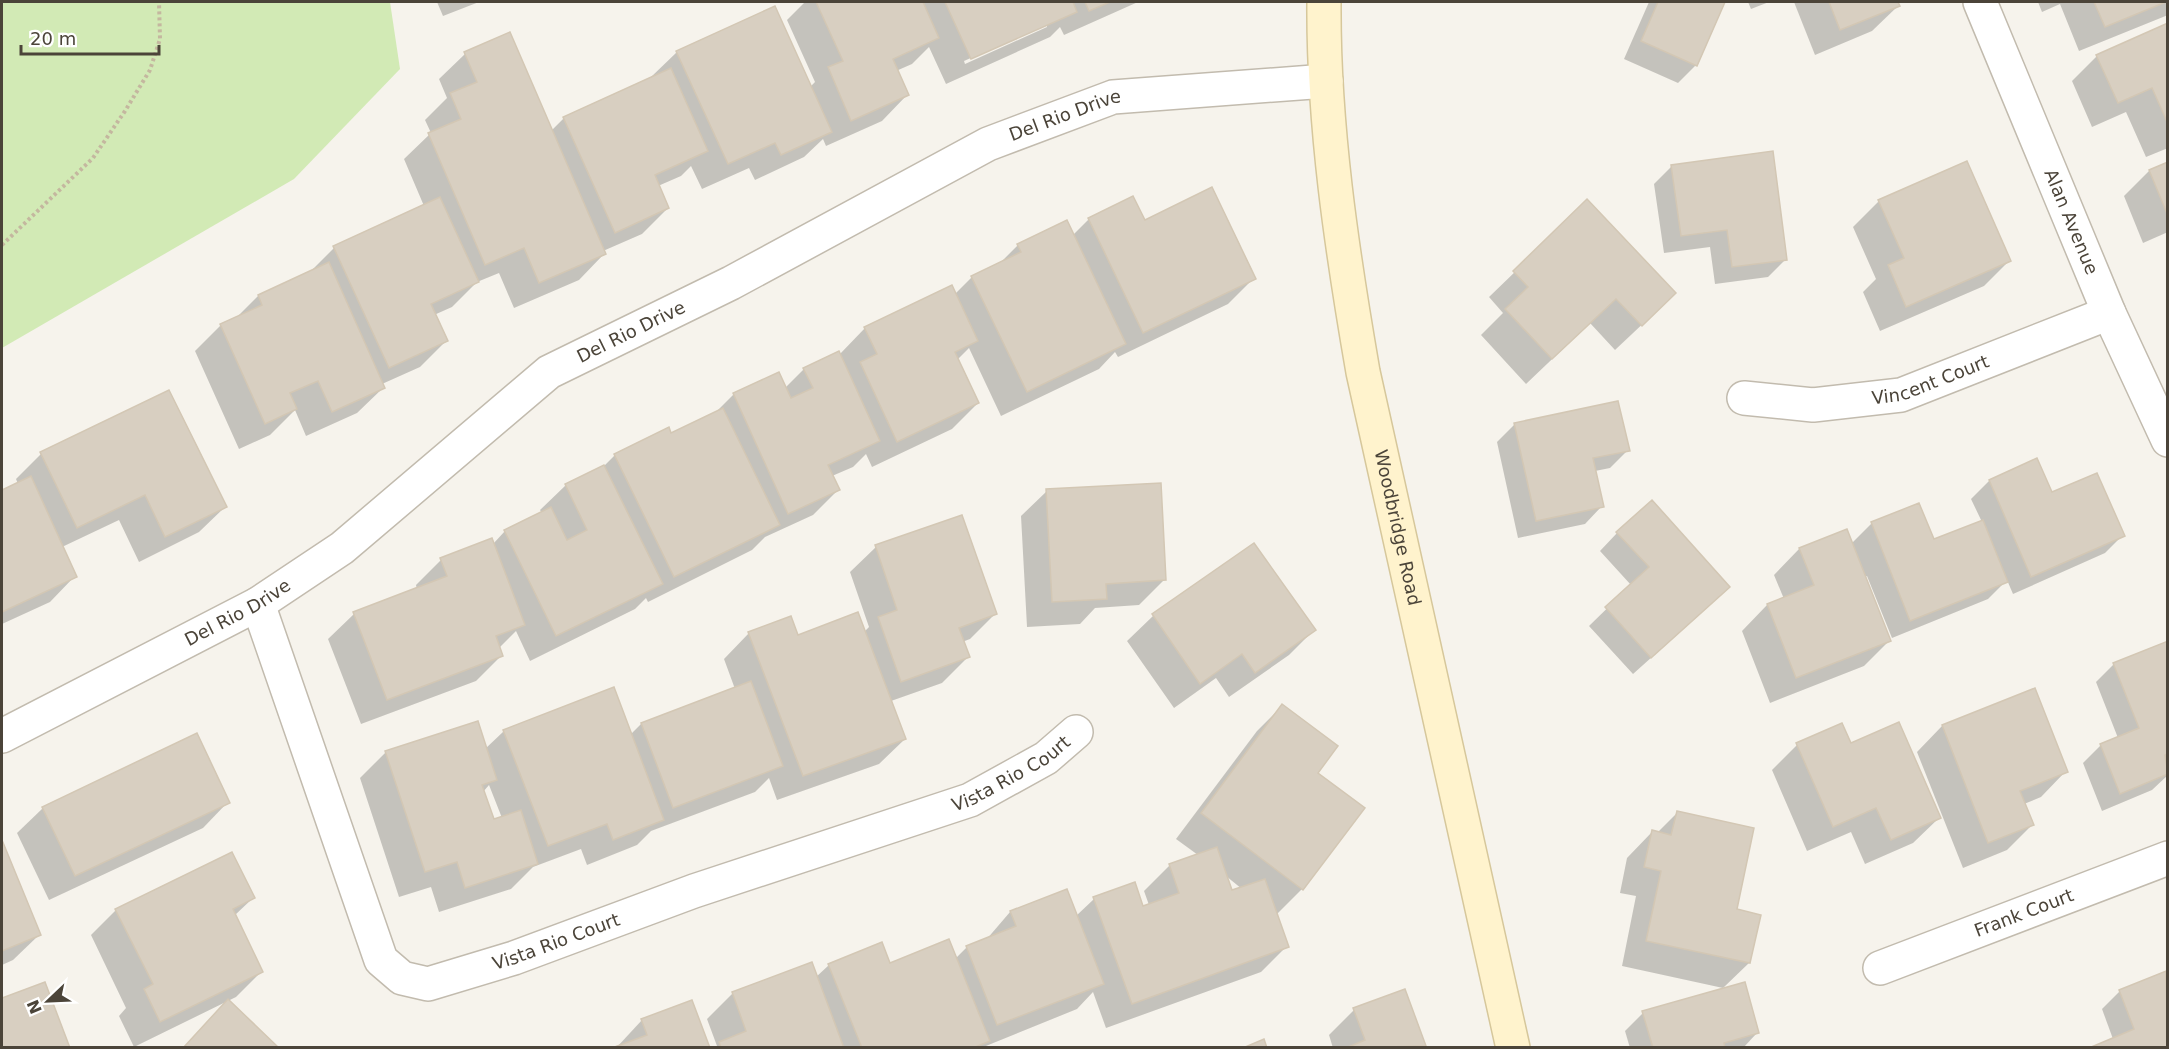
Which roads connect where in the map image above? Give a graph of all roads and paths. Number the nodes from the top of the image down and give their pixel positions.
1 (159, 2) edge
2 (1324, 2) edge
3 (1980, 2) edge
4 (1326, 81) junction
5 (2, 245) edge
6 (2109, 313) junction
7 (1744, 398) dead end
8 (2168, 440) edge
9 (258, 604) junction
10 (1076, 732) dead end
11 (2, 736) edge
12 (2168, 858) edge
13 (1880, 968) dead end
14 (1513, 1047) edge

1 - 5 path
2 - 4 street, Woodbridge Road
3 - 6 street, Alan Avenue
4 - 9 street, Del Rio Drive
4 - 14 street, Woodbridge Road
6 - 7 street, Vincent Court
6 - 8 street, Alan Avenue
9 - 10 street, Vista Rio Court
9 - 11 street, Del Rio Drive
12 - 13 street, Frank Court

